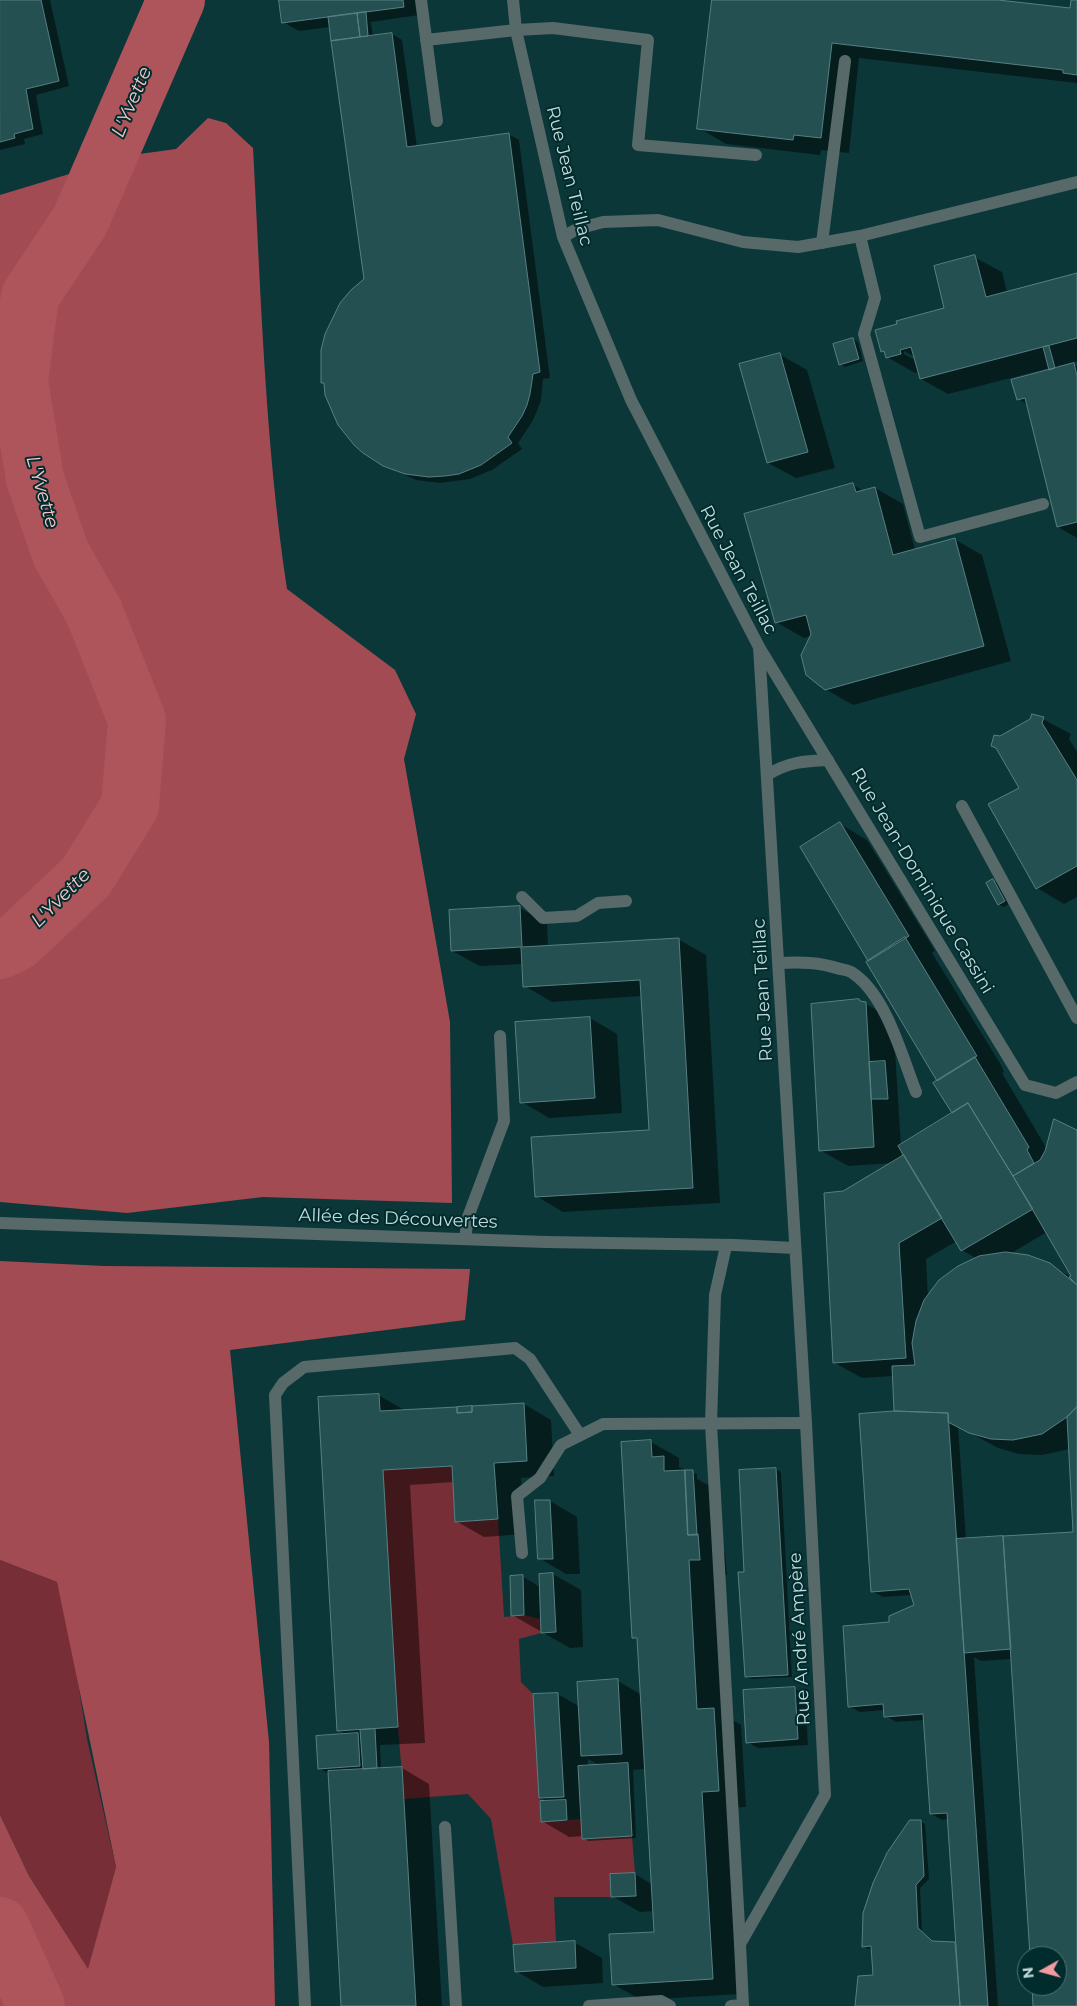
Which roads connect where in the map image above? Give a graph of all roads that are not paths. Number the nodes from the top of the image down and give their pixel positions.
1 (421, 0) edge
2 (513, 0) edge
3 (516, 30) junction
4 (426, 40) junction
5 (845, 61) dead end
6 (437, 121) dead end
7 (756, 155) dead end
8 (1077, 182) edge
9 (860, 236) junction
10 (563, 237) junction
11 (822, 243) junction
12 (1043, 504) dead end
13 (759, 647) junction
14 (828, 760) junction
15 (767, 775) junction
16 (962, 806) dead end
17 (522, 897) dead end
18 (626, 901) dead end
19 (780, 963) junction
20 (1077, 1018) edge
21 (500, 1036) dead end
22 (1077, 1082) edge
23 (916, 1092) dead end
24 (0, 1223) edge
25 (465, 1239) junction
26 (726, 1246) junction
27 (794, 1248) junction
28 (806, 1423) junction
29 (711, 1424) junction
30 (580, 1435) junction
31 (522, 1553) dead end
32 (445, 1827) dead end
33 (740, 1944) junction
34 (305, 2006) edge
35 (456, 2006) edge
36 (589, 2006) edge
37 (670, 2006) edge
38 (739, 2006) edge

1 - 4 street
2 - 3 street, Rue Jean Teillac
3 - 4 street
3 - 7 street
3 - 10 street, Rue Jean Teillac
4 - 6 street
5 - 11 street
8 - 9 street
9 - 11 street
9 - 12 street
10 - 11 street
10 - 13 street, Rue Jean Teillac
13 - 14 street, Rue Jean-Dominique Cassini
13 - 15 street, Rue Jean Teillac
14 - 15 street
14 - 22 street, Rue Jean-Dominique Cassini
15 - 19 street, Rue Jean Teillac
16 - 20 street
17 - 18 street
19 - 23 street
19 - 27 street, Rue Jean Teillac
21 - 25 street
24 - 25 street, Allée des Découvertes
25 - 26 street, Allée des Découvertes
26 - 27 street, Allée des Découvertes
26 - 29 street
27 - 28 street, Rue André Ampère
28 - 29 street
28 - 33 street, Rue André Ampère
29 - 30 street
29 - 33 street
30 - 31 street
30 - 34 street
32 - 35 street
33 - 38 street
36 - 37 street

